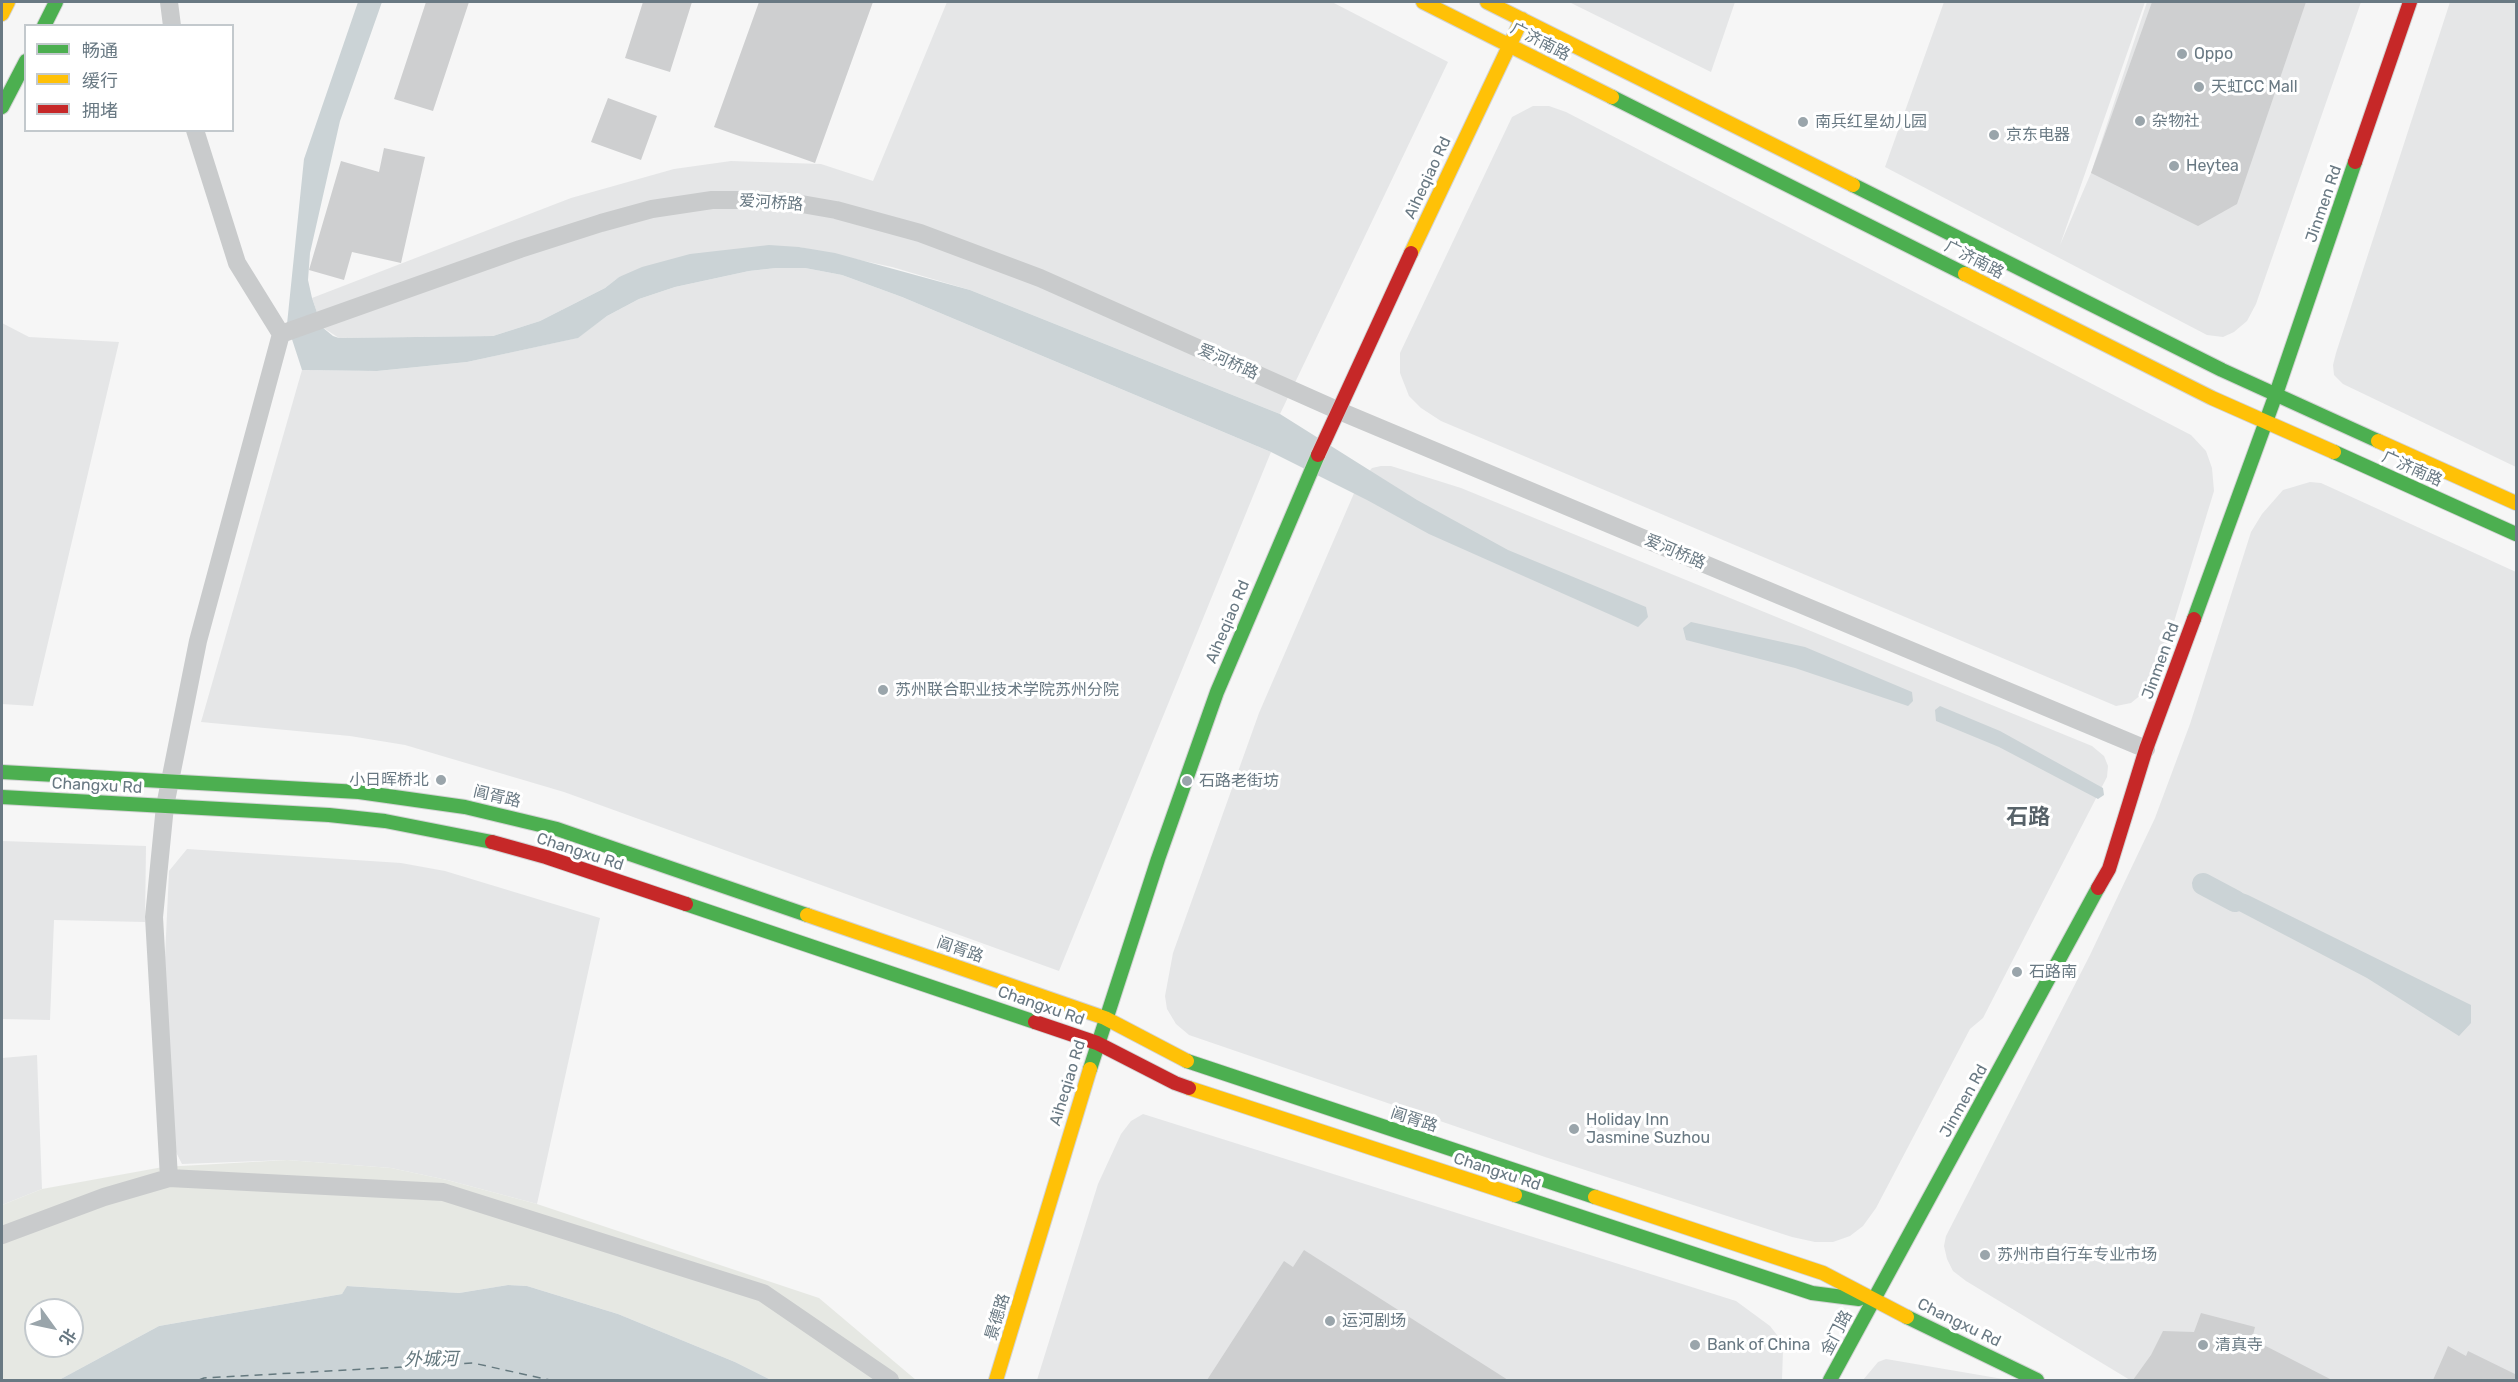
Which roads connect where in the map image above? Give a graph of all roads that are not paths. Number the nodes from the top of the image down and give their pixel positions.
1 (8, 2) edge
2 (53, 2) edge
3 (169, 2) edge
4 (1423, 2) edge
5 (1486, 2) edge
6 (2410, 2) edge
7 (2, 14) edge
8 (1522, 19) junction
9 (45, 24) edge
10 (172, 24) edge
11 (1509, 45) junction
12 (24, 65) edge
13 (2, 107) edge
14 (196, 132) edge
15 (284, 333) junction
16 (2276, 394) junction
17 (1334, 417) junction
18 (2266, 423) junction
19 (2517, 503) edge
20 (2517, 534) edge
21 (2146, 750) junction
22 (2, 772) edge
23 (169, 780) junction
24 (2, 797) edge
25 (165, 806) junction
26 (1105, 1018) junction
27 (1097, 1043) junction
28 (169, 1178) junction
29 (2, 1235) edge
30 (1032, 1264) joint
31 (1873, 1301) junction
32 (890, 1380) edge
33 (996, 1380) edge
34 (1830, 1380) edge
35 (2037, 1380) edge

1 - 7 main road
2 - 9 main road
3 - 10 street
4 - 11 main road, 广济南路
5 - 8 main road, 广济南路
6 - 16 main road, Jinmen Rd
8 - 11 main road, Aiheqiao Rd
8 - 16 main road, 广济南路
11 - 17 main road, Aiheqiao Rd
11 - 18 main road, 广济南路
12 - 13 main road
14 - 15 street
15 - 17 street, 爱河桥路
15 - 23 street
16 - 18 main road, Jinmen Rd
16 - 19 main road, 广济南路
17 - 21 street, 爱河桥路
17 - 26 main road, Aiheqiao Rd
18 - 20 main road, 广济南路
18 - 21 main road, Jinmen Rd
21 - 31 main road, Jinmen Rd
22 - 23 main road, 阊胥路
23 - 25 street
23 - 26 main road, 阊胥路
24 - 25 main road, Changxu Rd
25 - 27 main road, Changxu Rd
25 - 28 street
26 - 27 main road, Aiheqiao Rd
26 - 31 main road, 阊胥路
27 - 30 main road, Aiheqiao Rd
27 - 31 main road, Changxu Rd
28 - 29 street
28 - 32 street
30 - 33 main road, 景德路
31 - 34 main road, 金门路
31 - 35 main road, Changxu Rd

